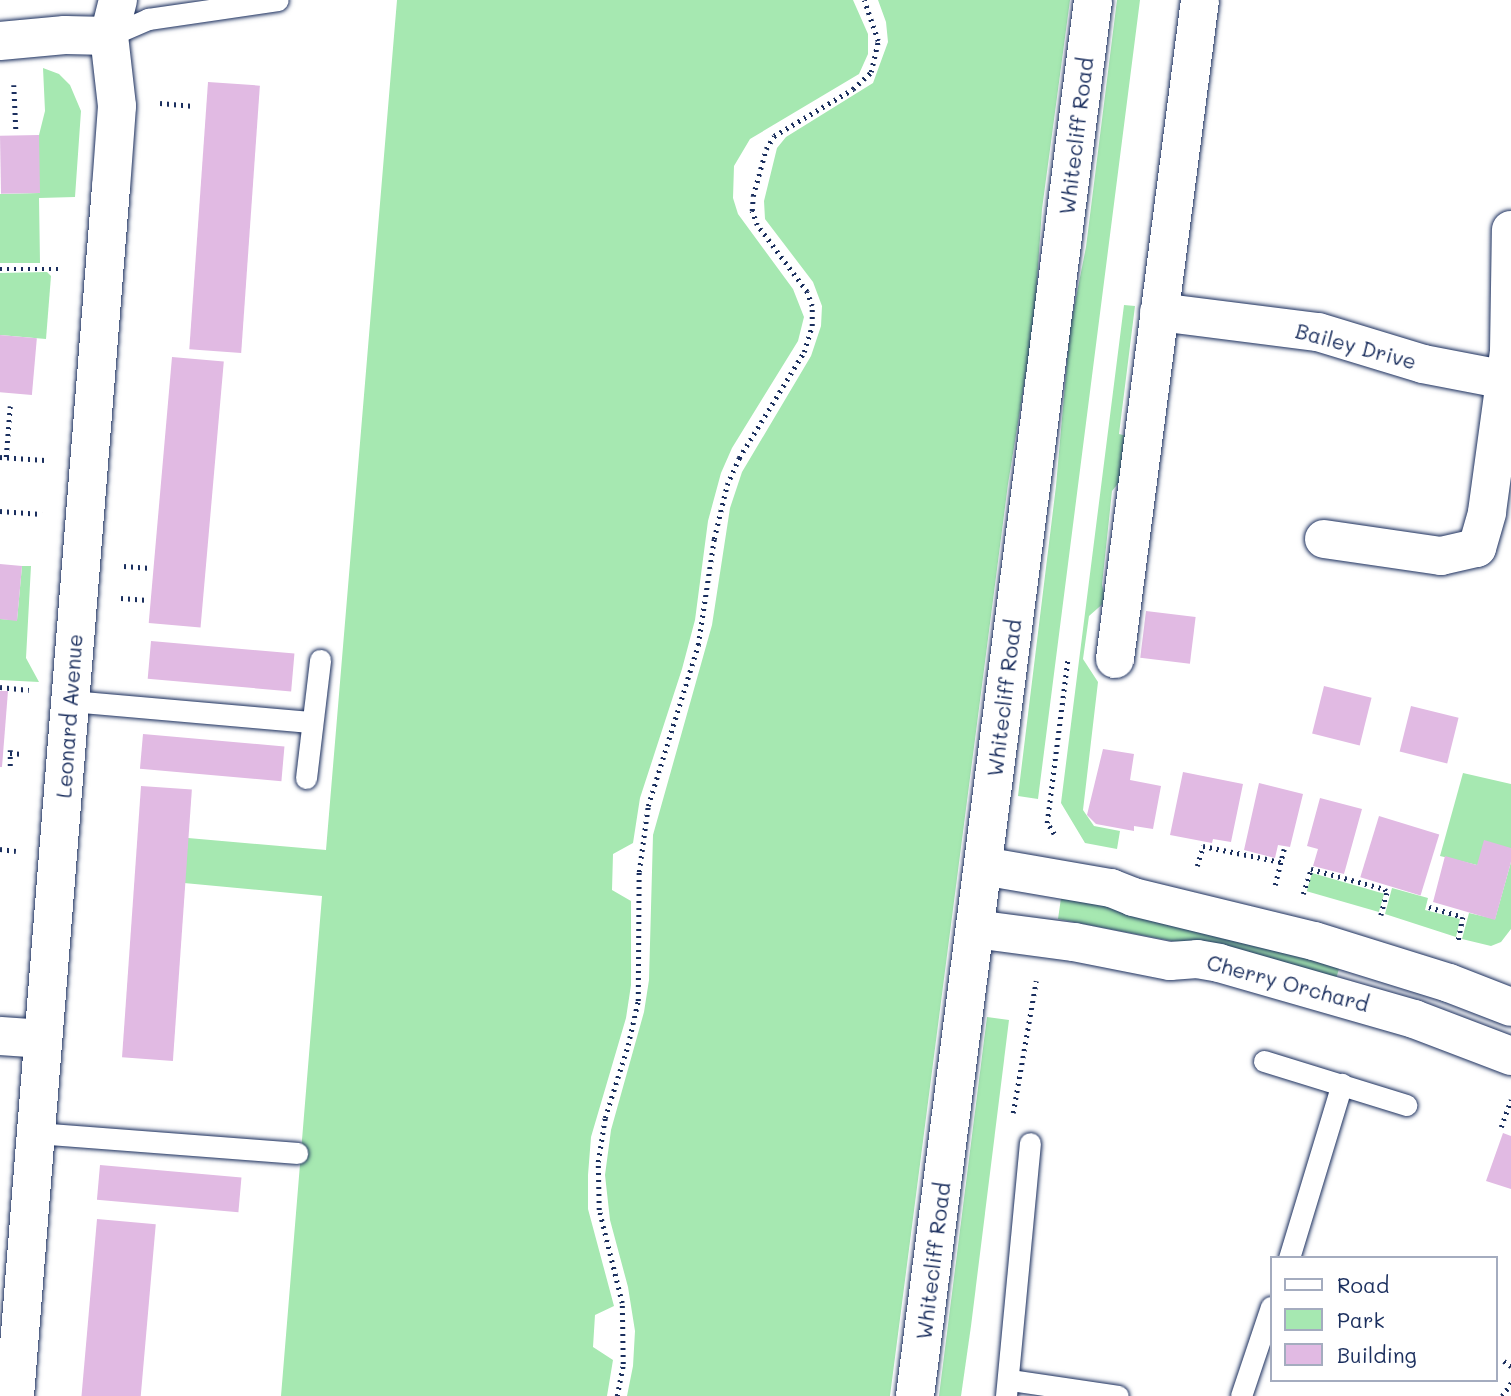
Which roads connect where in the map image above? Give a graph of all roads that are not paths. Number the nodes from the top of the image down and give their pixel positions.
1 (118, 0) edge
2 (278, 0) edge
3 (1093, 0) edge
4 (1199, 0) edge
5 (109, 36) junction
6 (7, 58) edge
7 (1511, 230) edge
8 (1159, 312) junction
9 (1508, 381) edge
10 (1324, 538) dead end
11 (1115, 659) dead end
12 (320, 660) dead end
13 (70, 701) junction
14 (311, 722) junction
15 (306, 778) dead end
16 (983, 866) junction
17 (975, 929) junction
18 (1511, 1007) edge
19 (0, 1036) edge
20 (43, 1039) junction
21 (1508, 1045) edge
22 (1264, 1061) dead end
23 (1342, 1084) junction
24 (1406, 1105) dead end
25 (37, 1133) junction
26 (1030, 1143) dead end
27 (297, 1153) dead end
28 (1290, 1256) edge
29 (1270, 1310) edge
30 (1008, 1388) edge
31 (15, 1396) edge
32 (915, 1396) edge
33 (1118, 1396) edge
34 (1241, 1396) edge

1 - 5 street
2 - 5 lane
3 - 16 street, Whitecliff Road
4 - 8 street
5 - 6 street
5 - 13 street, Leonard Avenue
7 - 9 street
8 - 9 street, Bailey Drive
8 - 11 street
9 - 10 street
12 - 14 lane
13 - 14 lane
13 - 20 street, Leonard Avenue
14 - 15 lane
16 - 17 street, Whitecliff Road
16 - 18 street
17 - 21 street, Cherry Orchard
17 - 32 street, Whitecliff Road
19 - 20 street
20 - 25 street, Leonard Avenue
22 - 23 lane
23 - 24 lane
23 - 28 lane
25 - 27 lane
25 - 31 street, Leonard Avenue
26 - 30 lane
29 - 34 lane
30 - 33 lane

